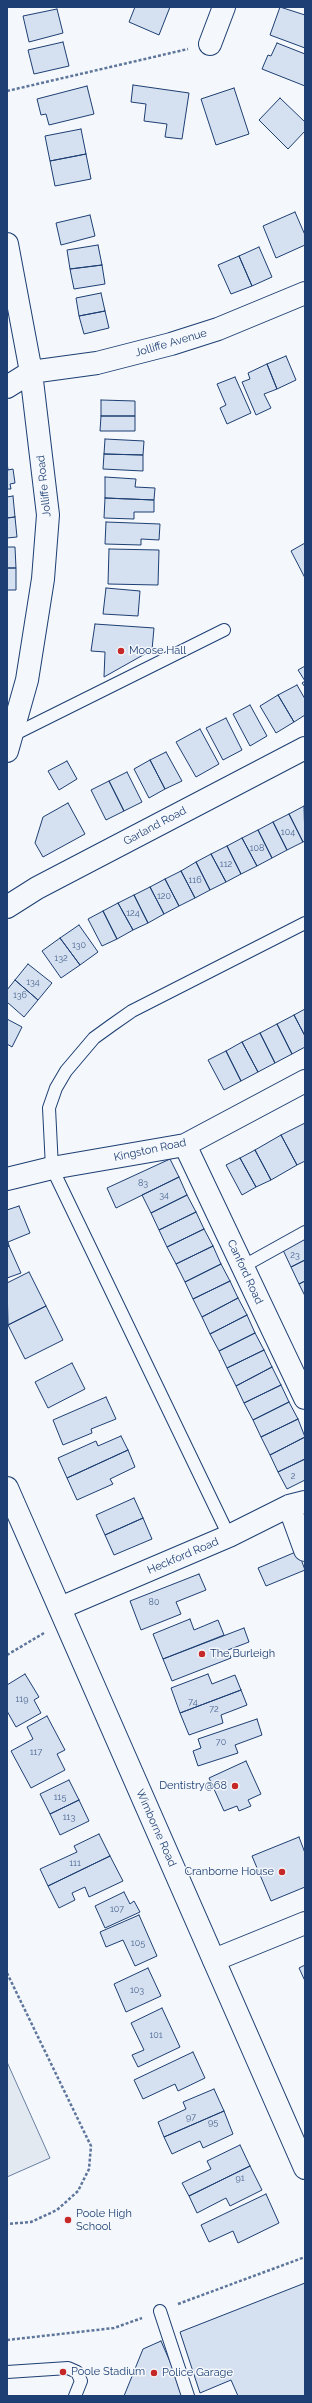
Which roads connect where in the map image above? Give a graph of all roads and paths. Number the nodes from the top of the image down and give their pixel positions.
1 (224, 7) edge
2 (210, 44) joint
3 (7, 91) edge
4 (7, 244) edge
5 (305, 293) edge
6 (31, 372) junction
7 (7, 387) edge
8 (224, 630) dead end
9 (10, 743) edge
10 (305, 748) edge
11 (7, 907) edge
12 (305, 923) edge
13 (305, 1081) edge
14 (185, 1145) junction
15 (52, 1168) junction
16 (7, 1179) edge
17 (305, 1232) edge
18 (242, 1267) junction
19 (305, 1398) edge
20 (7, 1488) edge
21 (297, 1504) edge
22 (228, 1536) junction
23 (305, 1550) edge
24 (63, 1614) junction
25 (7, 1655) edge
26 (300, 1925) edge
27 (214, 1960) junction
28 (7, 1973) edge
29 (305, 2168) edge
30 (7, 2224) edge
31 (160, 2311) dead end
32 (7, 2372) edge
33 (75, 2396) edge
34 (188, 2396) edge

1 - 2 street
2 - 3 path
4 - 6 street, Jolliffe Road
5 - 6 street, Jolliffe Avenue
6 - 7 street
6 - 9 street, Jolliffe Road
8 - 9 lane
10 - 11 street, Garland Road
12 - 15 lane
13 - 14 street, Kingston Road
14 - 15 street, Kingston Road
14 - 18 street, Canford Road
15 - 16 street, Kingston Road
15 - 22 lane
17 - 18 lane
18 - 19 street, Canford Road
20 - 24 street, Wimborne Road
21 - 22 street, Heckford Road
21 - 23 street
22 - 24 street, Heckford Road
24 - 25 path
24 - 27 street, Wimborne Road
26 - 27 street
27 - 29 street, Wimborne Road
28 - 30 path
31 - 34 lane
32 - 33 lane

